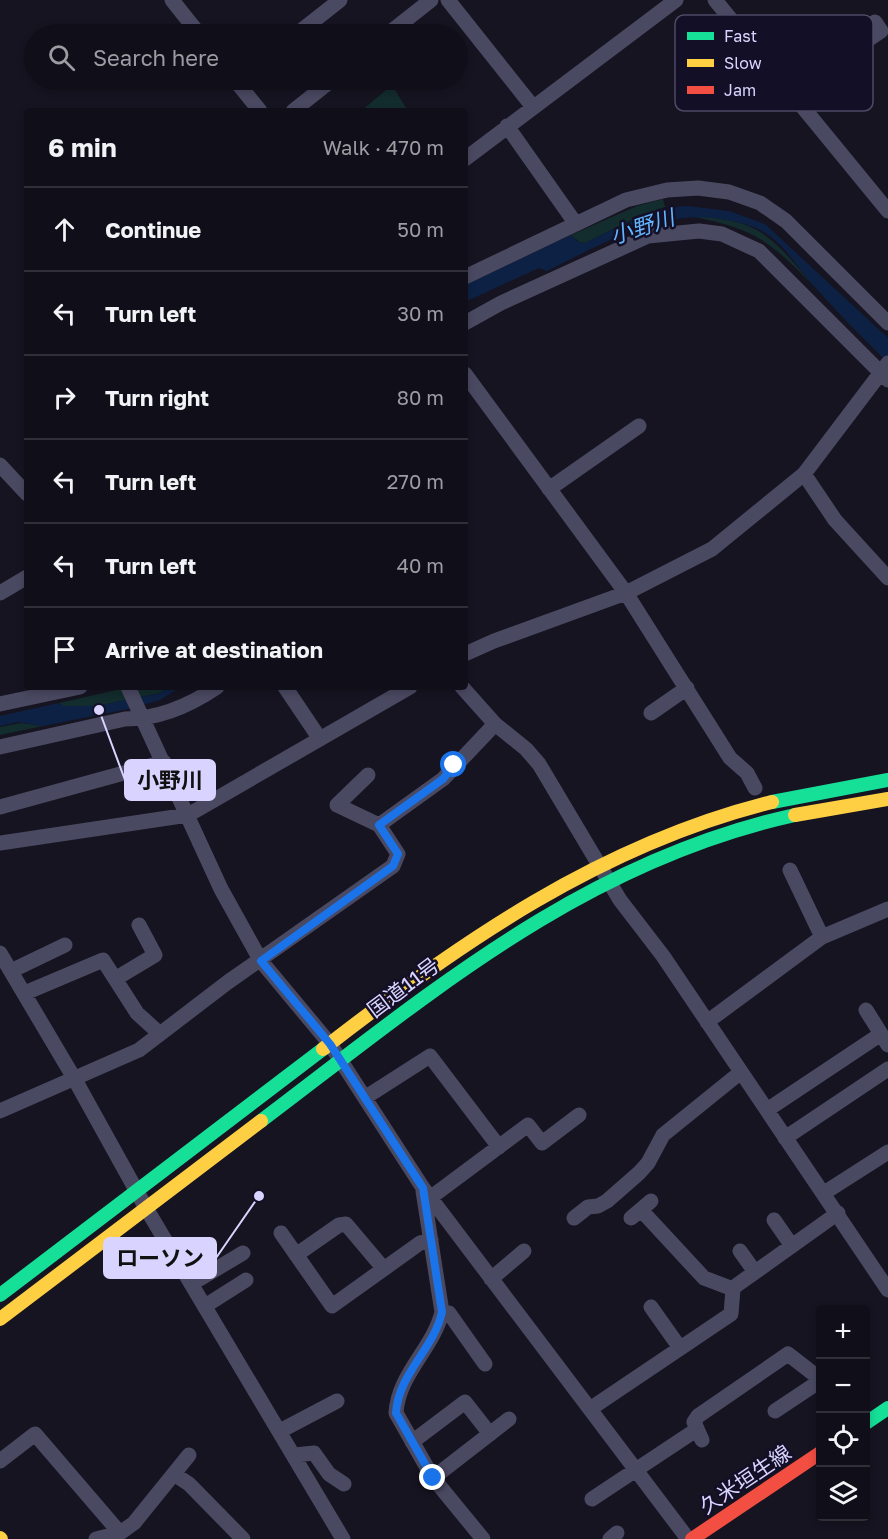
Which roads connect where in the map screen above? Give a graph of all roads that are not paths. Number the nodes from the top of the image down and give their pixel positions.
1 (172, 0) edge
2 (340, 0) edge
3 (431, 0) edge
4 (448, 0) edge
5 (676, 0) edge
6 (715, 0) edge
7 (727, 15) edge
8 (875, 22) dead end
9 (191, 24) edge
10 (310, 24) edge
11 (401, 24) edge
12 (467, 24) edge
13 (468, 25) edge
14 (873, 36) edge
15 (245, 90) edge
16 (319, 90) edge
17 (533, 107) junction
18 (258, 108) edge
19 (297, 108) edge
20 (806, 111) edge
21 (507, 126) junction
22 (468, 157) edge
23 (888, 211) edge
24 (576, 224) junction
25 (468, 276) edge
26 (468, 321) edge
27 (888, 323) edge
28 (885, 371) edge
29 (468, 378) edge
30 (639, 426) dead end
31 (0, 465) edge
32 (804, 474) junction
33 (549, 489) junction
34 (24, 491) edge
35 (888, 578) edge
36 (24, 579) edge
37 (0, 593) edge
38 (626, 593) junction
39 (468, 653) edge
40 (687, 688) junction
41 (66, 690) edge
42 (130, 690) edge
43 (212, 690) edge
44 (287, 690) edge
45 (398, 690) edge
46 (465, 690) edge
47 (0, 704) edge
48 (651, 713) dead end
49 (143, 717) junction
50 (495, 724) junction
51 (320, 739) junction
52 (0, 747) edge
53 (164, 762) junction
54 (368, 775) dead end
55 (888, 780) edge
56 (755, 788) dead end
57 (888, 799) edge
58 (0, 807) edge
59 (188, 815) junction
60 (379, 825) junction
61 (0, 843) edge
62 (601, 866) junction
63 (790, 870) dead end
64 (610, 883) junction
65 (888, 909) edge
66 (146, 930) dead end
67 (822, 938) junction
68 (65, 945) dead end
69 (0, 952) edge
70 (261, 961) junction
71 (11, 971) junction
72 (115, 979) junction
73 (25, 993) junction
74 (866, 1011) dead end
75 (707, 1022) junction
76 (160, 1034) junction
77 (884, 1040) edge
78 (330, 1044) junction
79 (341, 1060) junction
80 (888, 1069) edge
81 (741, 1072) junction
82 (74, 1078) junction
83 (366, 1097) junction
84 (767, 1110) junction
85 (0, 1111) edge
86 (579, 1115) dead end
87 (785, 1138) junction
88 (498, 1147) junction
89 (888, 1152) edge
90 (137, 1192) junction
91 (426, 1193) junction
92 (824, 1193) junction
93 (146, 1208) junction
94 (641, 1210) dead end
95 (838, 1214) junction
96 (574, 1218) dead end
97 (774, 1220) dead end
98 (280, 1233) dead end
99 (430, 1240) junction
100 (792, 1246) junction
101 (525, 1251) dead end
102 (740, 1251) dead end
103 (243, 1253) dead end
104 (296, 1254) junction
105 (384, 1269) junction
106 (755, 1272) junction
107 (491, 1279) junction
108 (246, 1280) dead end
109 (191, 1284) junction
110 (733, 1289) junction
111 (888, 1290) edge
112 (0, 1295) edge
113 (205, 1306) junction
114 (651, 1307) dead end
115 (442, 1312) junction
116 (0, 1320) edge
117 (680, 1348) junction
118 (485, 1364) dead end
119 (816, 1377) edge
120 (816, 1386) edge
121 (337, 1401) dead end
122 (590, 1409) junction
123 (776, 1411) dead end
124 (509, 1419) dead end
125 (280, 1431) junction
126 (490, 1434) junction
127 (412, 1442) junction
128 (189, 1455) dead end
129 (295, 1455) junction
130 (816, 1456) edge
131 (0, 1461) edge
132 (635, 1469) junction
133 (174, 1474) junction
134 (433, 1478) junction
135 (344, 1484) dead end
136 (592, 1499) dead end
137 (120, 1533) junction
138 (336, 1537) edge
139 (96, 1539) edge
140 (243, 1539) edge
141 (483, 1539) edge
142 (690, 1539) edge

1 - 9 street
2 - 10 street
3 - 11 street
4 - 12 street
5 - 17 street
6 - 7 street
8 - 14 street
13 - 17 street
15 - 18 street
16 - 19 street
17 - 21 street
20 - 23 street
21 - 22 street
21 - 24 street
24 - 25 street
24 - 27 street
26 - 28 street
28 - 32 street
29 - 33 street
30 - 33 street
31 - 34 street
32 - 35 street
32 - 38 street
33 - 38 street
36 - 37 street
38 - 39 street
38 - 40 street
40 - 48 street
40 - 56 street
41 - 47 street
42 - 49 street
43 - 49 street
44 - 51 street
45 - 51 street
46 - 50 street
49 - 52 street
49 - 53 street
50 - 60 street
50 - 62 street
51 - 59 street
53 - 58 street
53 - 59 street
54 - 60 street
55 - 62 main road, 国道11号
57 - 64 main road, 国道11号
59 - 61 street
59 - 70 street
60 - 70 street
62 - 64 street
62 - 78 main road, 国道11号
63 - 67 street
64 - 75 street
64 - 79 main road, 国道11号
65 - 67 street
66 - 72 street
67 - 75 street
68 - 71 street
69 - 71 street
70 - 76 street
70 - 78 street
71 - 73 street
72 - 73 street
72 - 76 street
73 - 82 street
74 - 77 street
75 - 81 street
76 - 82 street
77 - 84 street
78 - 79 street
78 - 90 main road, 国道11号
79 - 83 street
79 - 93 main road, 国道11号
80 - 87 street
81 - 84 street
81 - 96 street
82 - 85 street
82 - 90 street
83 - 88 street
83 - 91 street
84 - 87 street
86 - 88 street
87 - 92 street
88 - 91 street
89 - 92 street
90 - 93 street
90 - 112 main road, 国道11号
91 - 99 street
91 - 107 street
92 - 95 street
93 - 109 street
93 - 116 main road, 国道11号
94 - 110 street
95 - 100 street
95 - 111 street
97 - 100 street
98 - 104 street
99 - 105 street
99 - 115 street
100 - 106 street
101 - 107 street
102 - 106 street
103 - 109 street
104 - 105 street
104 - 105 street
106 - 110 street
107 - 122 street
108 - 113 street
109 - 113 street
110 - 117 street
113 - 125 street
114 - 117 street
115 - 118 street
115 - 127 street
117 - 122 street
119 - 132 street
120 - 123 street
121 - 125 street
122 - 132 street
124 - 126 street
125 - 129 street
126 - 127 street
126 - 134 street
127 - 134 street
128 - 133 street
129 - 135 street
129 - 138 street
130 - 142 main road, 久米垣生線
131 - 137 street
132 - 136 street
132 - 142 street
133 - 137 street
133 - 140 street
134 - 141 street
137 - 139 street

